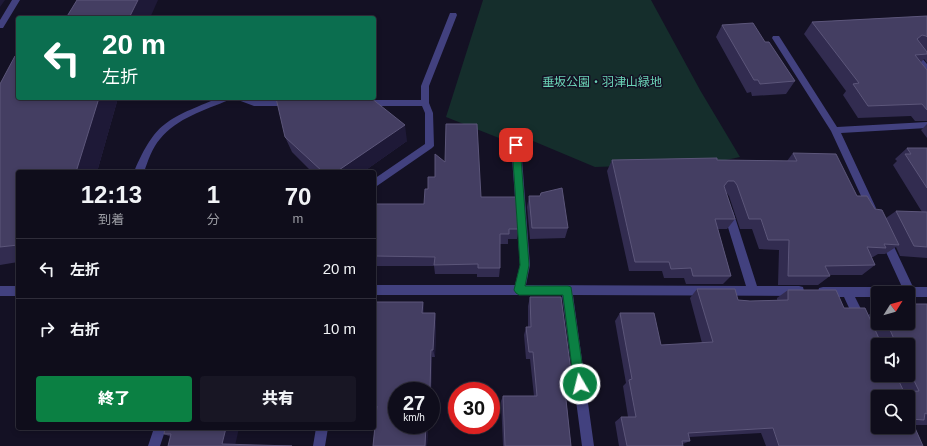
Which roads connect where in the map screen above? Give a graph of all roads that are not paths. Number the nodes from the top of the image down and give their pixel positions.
1 (16, 0) edge
2 (453, 15) dead end
3 (0, 26) edge
4 (776, 38) dead end
5 (912, 51) edge
6 (927, 69) edge
7 (221, 100) edge
8 (246, 100) edge
9 (301, 103) edge
10 (355, 103) edge
11 (425, 103) junction
12 (927, 125) edge
13 (835, 130) junction
14 (516, 145) dead end
15 (140, 170) edge
16 (376, 183) edge
17 (725, 204) edge
18 (874, 214) edge
19 (880, 228) edge
20 (907, 286) edge
21 (376, 290) edge
22 (519, 290) junction
23 (568, 290) junction
24 (0, 291) edge
25 (16, 291) edge
26 (753, 291) junction
27 (847, 292) junction
28 (871, 292) edge
29 (915, 292) edge
30 (927, 292) edge
31 (866, 333) edge
32 (159, 430) edge
33 (322, 430) edge
34 (154, 446) edge
35 (319, 446) edge
36 (588, 446) edge

1 - 3 street
2 - 11 street
4 - 13 street
5 - 6 street
7 - 15 street
8 - 9 street
10 - 11 street
11 - 16 street
12 - 13 street
13 - 18 street
14 - 22 street
17 - 26 street
19 - 20 street
21 - 22 street
22 - 23 street
23 - 26 street
23 - 36 street
24 - 25 street
26 - 27 street
27 - 28 street
27 - 31 street
29 - 30 street
32 - 34 street
33 - 35 street

